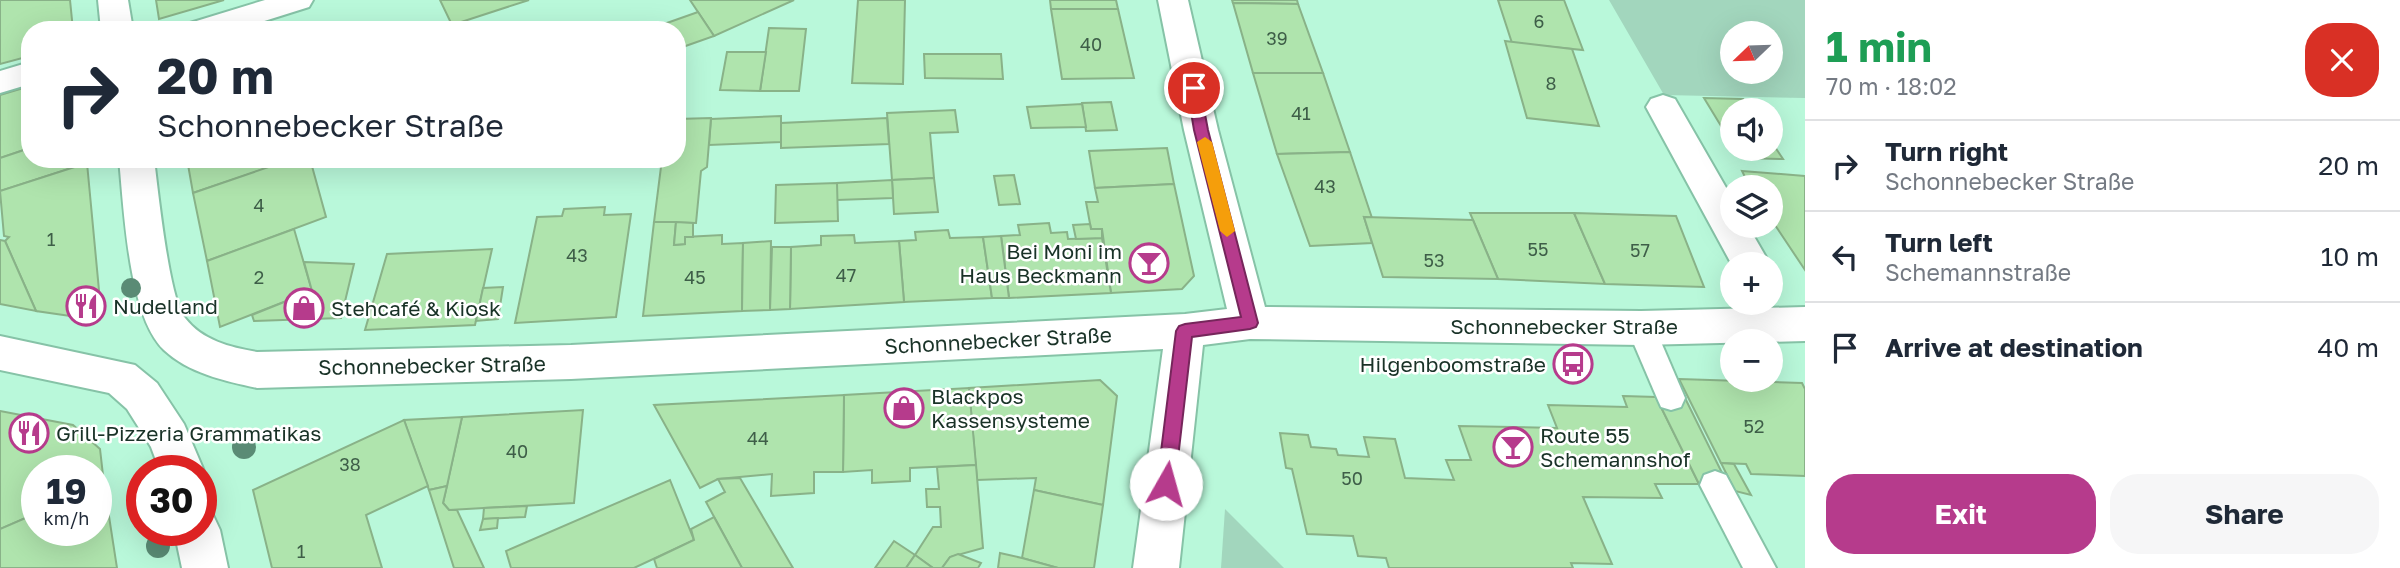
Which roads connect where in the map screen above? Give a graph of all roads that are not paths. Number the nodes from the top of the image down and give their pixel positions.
1 (113, 0) edge
2 (298, 0) edge
3 (1173, 0) edge
4 (116, 21) edge
5 (230, 21) edge
6 (21, 76) edge
7 (0, 82) edge
8 (1664, 107) dead end
9 (137, 168) edge
10 (1744, 252) edge
11 (1786, 316) edge
12 (1250, 323) junction
13 (1641, 328) junction
14 (1185, 331) junction
15 (0, 353) edge
16 (1671, 398) dead end
17 (176, 455) edge
18 (1715, 485) dead end
19 (200, 546) edge
20 (205, 568) edge
21 (1156, 568) edge
22 (1760, 568) edge

1 - 4 street
2 - 5 street
3 - 12 street
6 - 7 street
8 - 10 street
9 - 14 street, Schonnebecker Straße
11 - 13 street, Schonnebecker Straße
12 - 13 street, Schonnebecker Straße
12 - 14 street, Schonnebecker Straße
13 - 16 lane
14 - 21 street
15 - 17 street
18 - 22 lane
19 - 20 street

